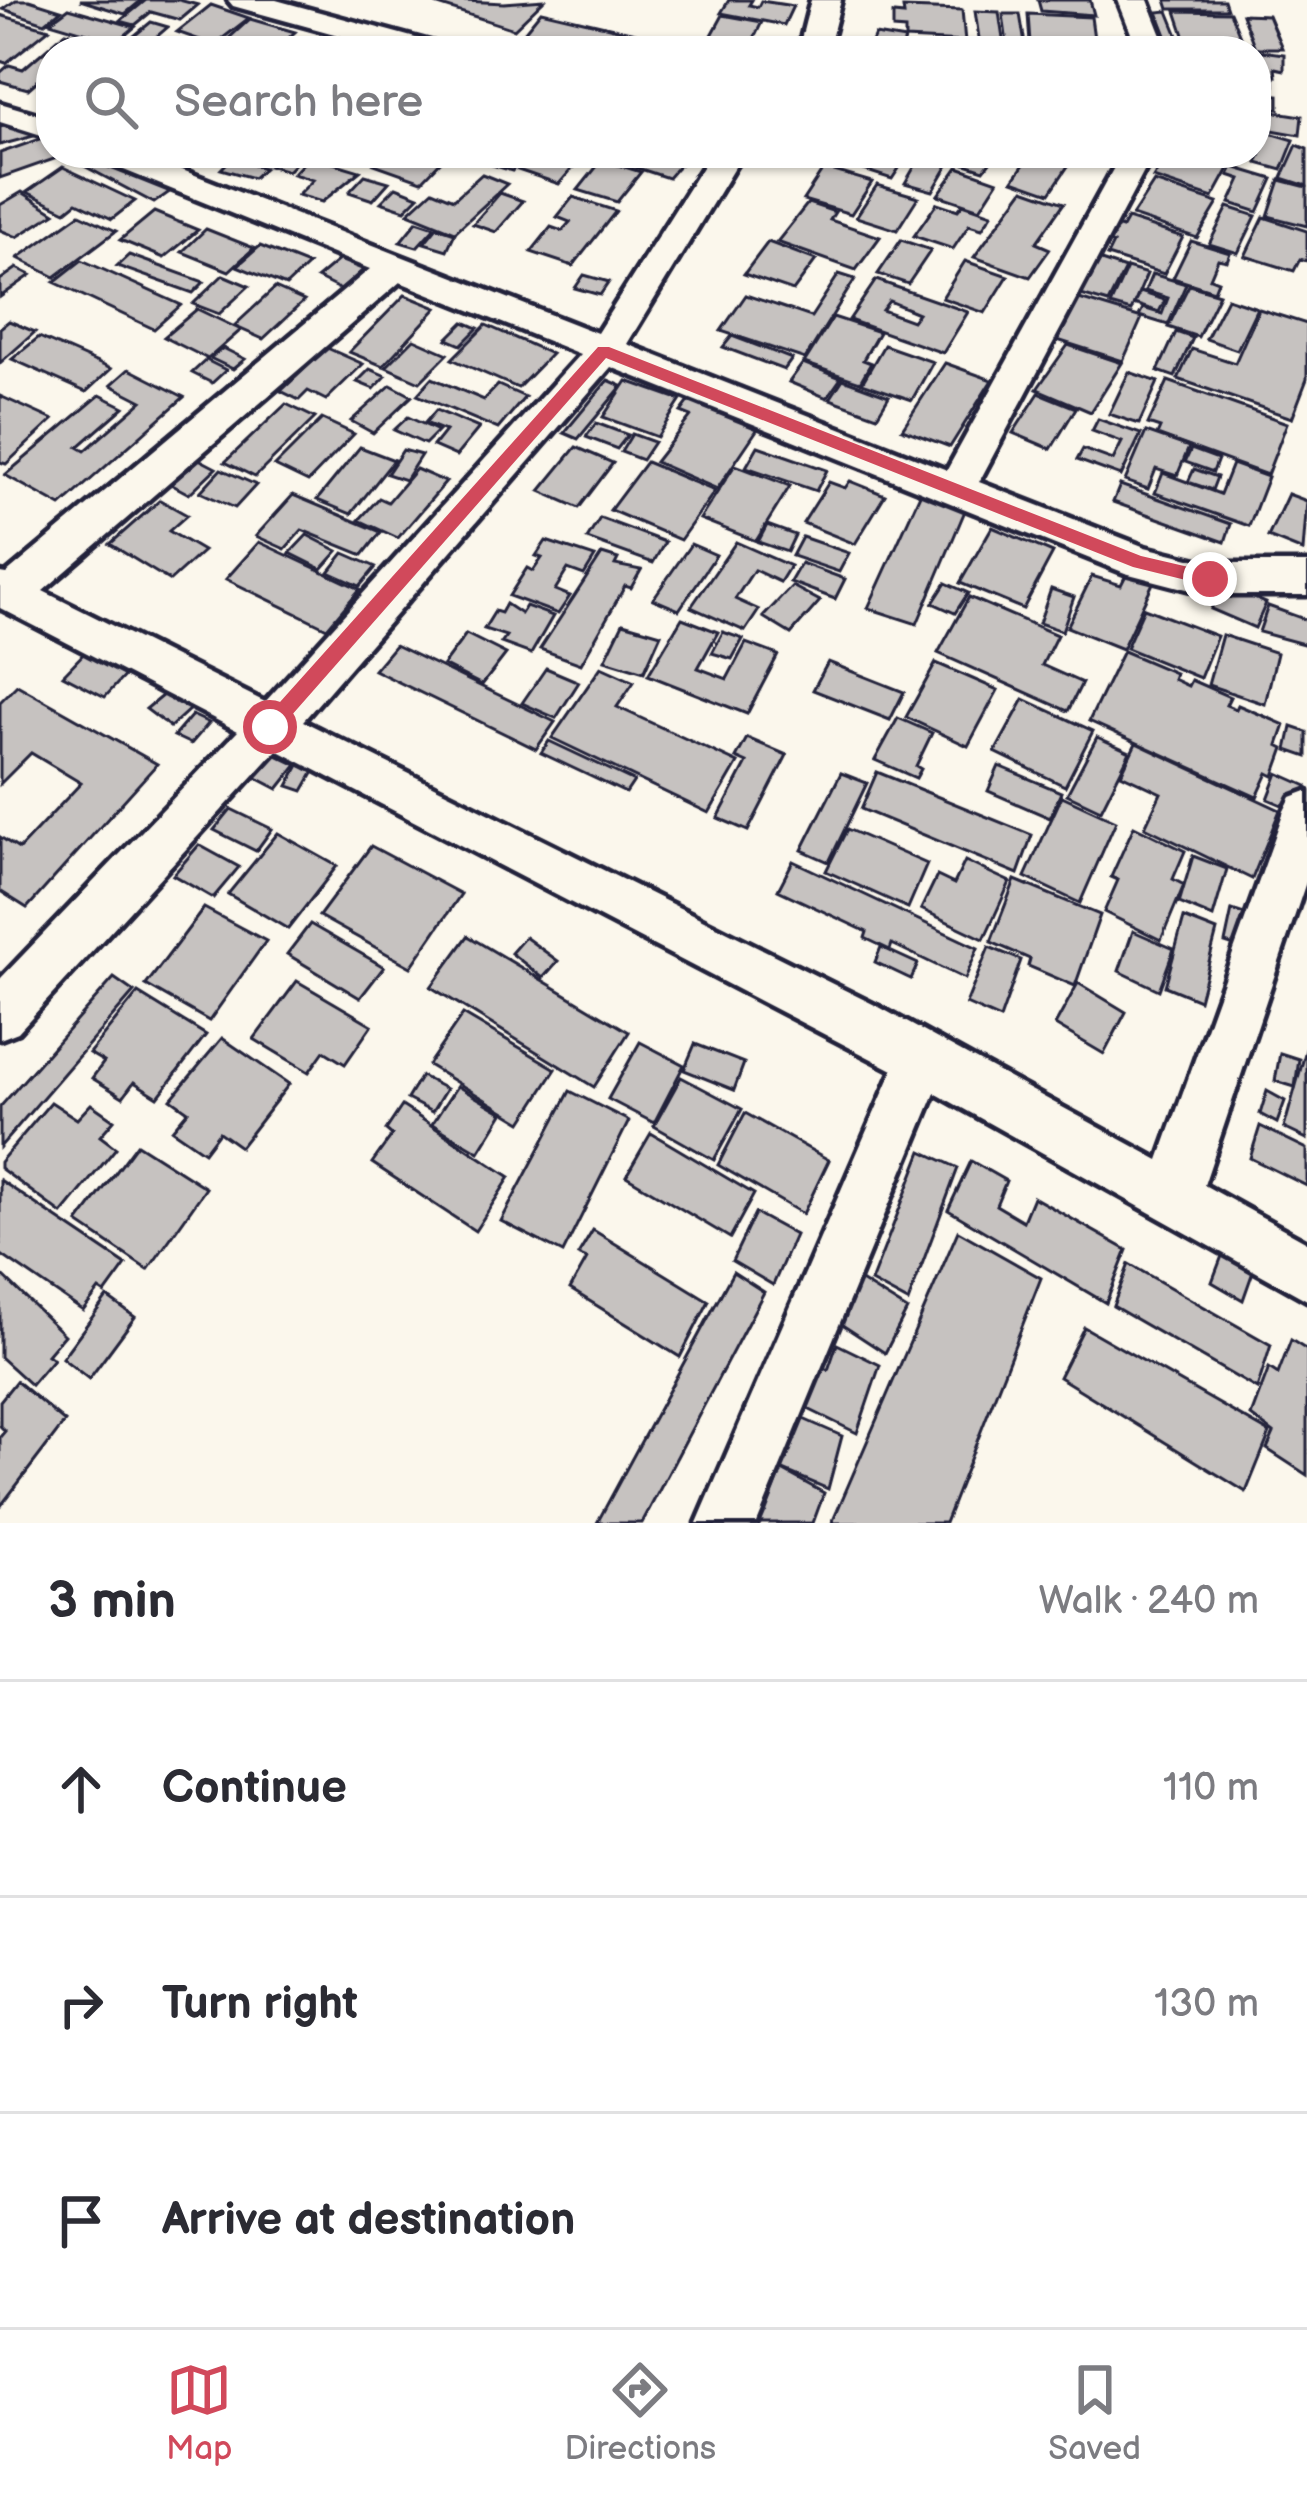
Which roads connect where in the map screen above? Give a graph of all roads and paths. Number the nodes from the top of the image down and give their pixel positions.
1 (244, 0) edge
2 (826, 0) edge
3 (1133, 0) edge
4 (375, 36) edge
5 (817, 36) edge
6 (1148, 36) edge
7 (0, 112) edge
8 (36, 123) edge
9 (147, 168) edge
10 (718, 168) edge
11 (1130, 168) edge
12 (394, 268) junction
13 (604, 351) junction
14 (955, 490) junction
15 (1307, 579) edge
16 (5, 592) edge
17 (270, 727) junction
18 (1307, 812) edge
19 (0, 1015) edge
20 (924, 1058) junction
21 (1173, 1197) junction
22 (1307, 1272) edge
23 (727, 1523) edge

1 - 4 street
2 - 5 street
3 - 6 street
7 - 8 street
9 - 12 street
10 - 13 street
11 - 14 street
12 - 13 street
12 - 16 street
13 - 14 street
13 - 17 street
14 - 15 street
16 - 17 street
17 - 19 street
17 - 20 street
18 - 21 street
20 - 21 street
20 - 23 street
21 - 22 street

